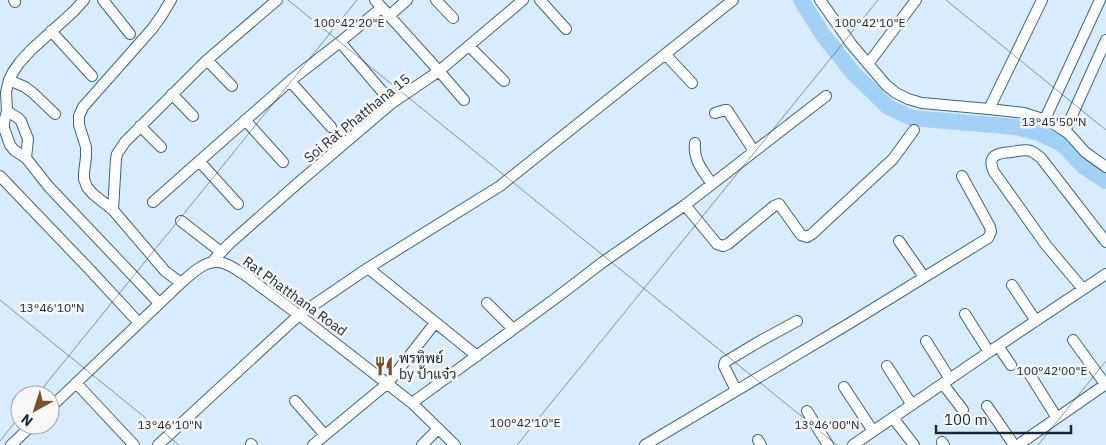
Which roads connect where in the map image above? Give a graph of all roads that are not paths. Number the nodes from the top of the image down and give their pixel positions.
1 (83, 0) edge
2 (103, 0) edge
3 (171, 0) edge
4 (277, 0) edge
5 (407, 0) edge
6 (436, 0) edge
7 (540, 0) edge
8 (733, 0) edge
9 (820, 0) edge
10 (916, 0) edge
11 (1042, 0) edge
12 (1100, 0) edge
13 (520, 1) edge
14 (378, 4) edge
15 (389, 16) junction
16 (453, 18) dead end
17 (566, 29) dead end
18 (51, 31) junction
19 (130, 34) dead end
20 (1106, 40) edge
21 (340, 42) junction
22 (469, 46) junction
23 (665, 54) junction
24 (207, 60) junction
25 (868, 64) junction
26 (439, 71) junction
27 (92, 76) dead end
28 (9, 80) junction
29 (290, 81) junction
30 (504, 81) dead end
31 (692, 83) dead end
32 (232, 86) dead end
33 (172, 94) junction
34 (826, 96) dead end
35 (3, 97) edge
36 (464, 100) dead end
37 (392, 103) junction
38 (989, 109) junction
39 (7, 111) junction
40 (715, 113) dead end
41 (55, 114) dead end
42 (193, 116) dead end
43 (1045, 119) junction
44 (245, 120) junction
45 (140, 126) junction
46 (331, 126) dead end
47 (914, 130) dead end
48 (1065, 130) junction
49 (696, 143) dead end
50 (161, 147) dead end
51 (754, 151) junction
52 (26, 158) junction
53 (199, 161) junction
54 (283, 162) dead end
55 (1106, 167) edge
56 (0, 176) edge
57 (962, 176) dead end
58 (712, 184) junction
59 (153, 202) dead end
60 (238, 204) dead end
61 (685, 205) junction
62 (113, 210) junction
63 (181, 221) dead end
64 (898, 241) dead end
65 (1106, 242) edge
66 (221, 252) junction
67 (212, 262) junction
68 (368, 268) junction
69 (1106, 274) edge
70 (924, 277) junction
71 (181, 283) junction
72 (1012, 285) dead end
73 (1083, 289) junction
74 (159, 303) junction
75 (487, 303) dead end
76 (965, 314) dead end
77 (299, 315) junction
78 (797, 321) dead end
79 (1036, 321) junction
80 (139, 323) junction
81 (435, 323) junction
82 (513, 329) junction
83 (1073, 340) dead end
84 (926, 341) dead end
85 (993, 349) junction
86 (477, 356) junction
87 (1011, 365) dead end
88 (887, 366) dead end
89 (1030, 375) dead end
90 (947, 382) junction
91 (76, 383) junction
92 (388, 383) junction
93 (1106, 384) edge
94 (844, 387) dead end
95 (736, 390) junction
96 (60, 398) edge
97 (295, 401) dead end
98 (412, 403) junction
99 (912, 405) junction
100 (987, 406) dead end
101 (807, 410) dead end
102 (963, 410) dead end
103 (893, 418) junction
104 (1058, 418) junction
105 (438, 429) junction
106 (873, 431) junction
107 (22, 435) edge
108 (325, 436) junction
109 (11, 445) edge
110 (134, 445) edge
111 (158, 445) edge
112 (314, 445) edge
113 (422, 445) edge
114 (455, 445) edge
115 (645, 445) edge
116 (828, 445) edge
117 (853, 445) edge
118 (914, 445) edge
119 (1014, 445) edge
120 (1018, 445) edge

1 - 18 street
2 - 19 street
3 - 62 street
4 - 24 street
5 - 15 street
6 - 16 street
7 - 17 street
8 - 23 street
9 - 25 street
10 - 25 street
11 - 38 street
12 - 43 street
13 - 22 street, Soi Rat Phatthana 15
14 - 15 street
14 - 21 street
15 - 26 street
18 - 27 street
18 - 28 street
20 - 48 street
21 - 29 street
21 - 37 street
22 - 26 street, Soi Rat Phatthana 15
22 - 30 street
23 - 31 street
23 - 68 street
24 - 32 street
24 - 33 street
25 - 38 street
26 - 36 street
26 - 37 street, Soi Rat Phatthana 15
28 - 35 street
28 - 41 street
29 - 44 street
29 - 46 street
33 - 42 street
33 - 45 street
34 - 51 street
35 - 39 street
37 - 66 street, Soi Rat Phatthana 15
38 - 43 street
39 - 52 street
39 - 52 street
40 - 51 street
43 - 48 street
44 - 53 street
44 - 54 street
45 - 50 street
45 - 62 street
47 - 61 street
48 - 55 street
49 - 58 street
51 - 58 street
52 - 74 street
53 - 59 street
53 - 60 street
56 - 80 street
57 - 70 street
58 - 61 street
61 - 82 street
62 - 71 street
63 - 66 street
64 - 70 street
65 - 73 street
66 - 67 street, Soi Rat Phatthana 15
67 - 71 street
67 - 77 street, Rat Phatthana Road
68 - 77 street
68 - 81 street
69 - 73 street
70 - 95 street
71 - 74 street
72 - 79 street
73 - 79 street
74 - 80 street
75 - 82 street
76 - 85 street
77 - 92 street, Rat Phatthana Road
77 - 111 street
78 - 95 street
79 - 85 street
80 - 91 street
81 - 86 street
81 - 92 street
82 - 86 street
83 - 93 street
84 - 90 street
85 - 87 street
85 - 90 street
86 - 98 street
88 - 99 street
89 - 104 street
90 - 99 street
90 - 102 street
91 - 96 street
91 - 110 street
92 - 98 street, Rat Phatthana Road
92 - 108 street
93 - 104 street
94 - 106 street
95 - 115 street
97 - 108 street
98 - 105 street, Rat Phatthana Road
99 - 103 street
100 - 119 street
101 - 116 street
103 - 106 street
103 - 118 street
104 - 120 street
105 - 113 street
105 - 114 street, Rat Phatthana Road
106 - 117 street
107 - 109 street
108 - 112 street

